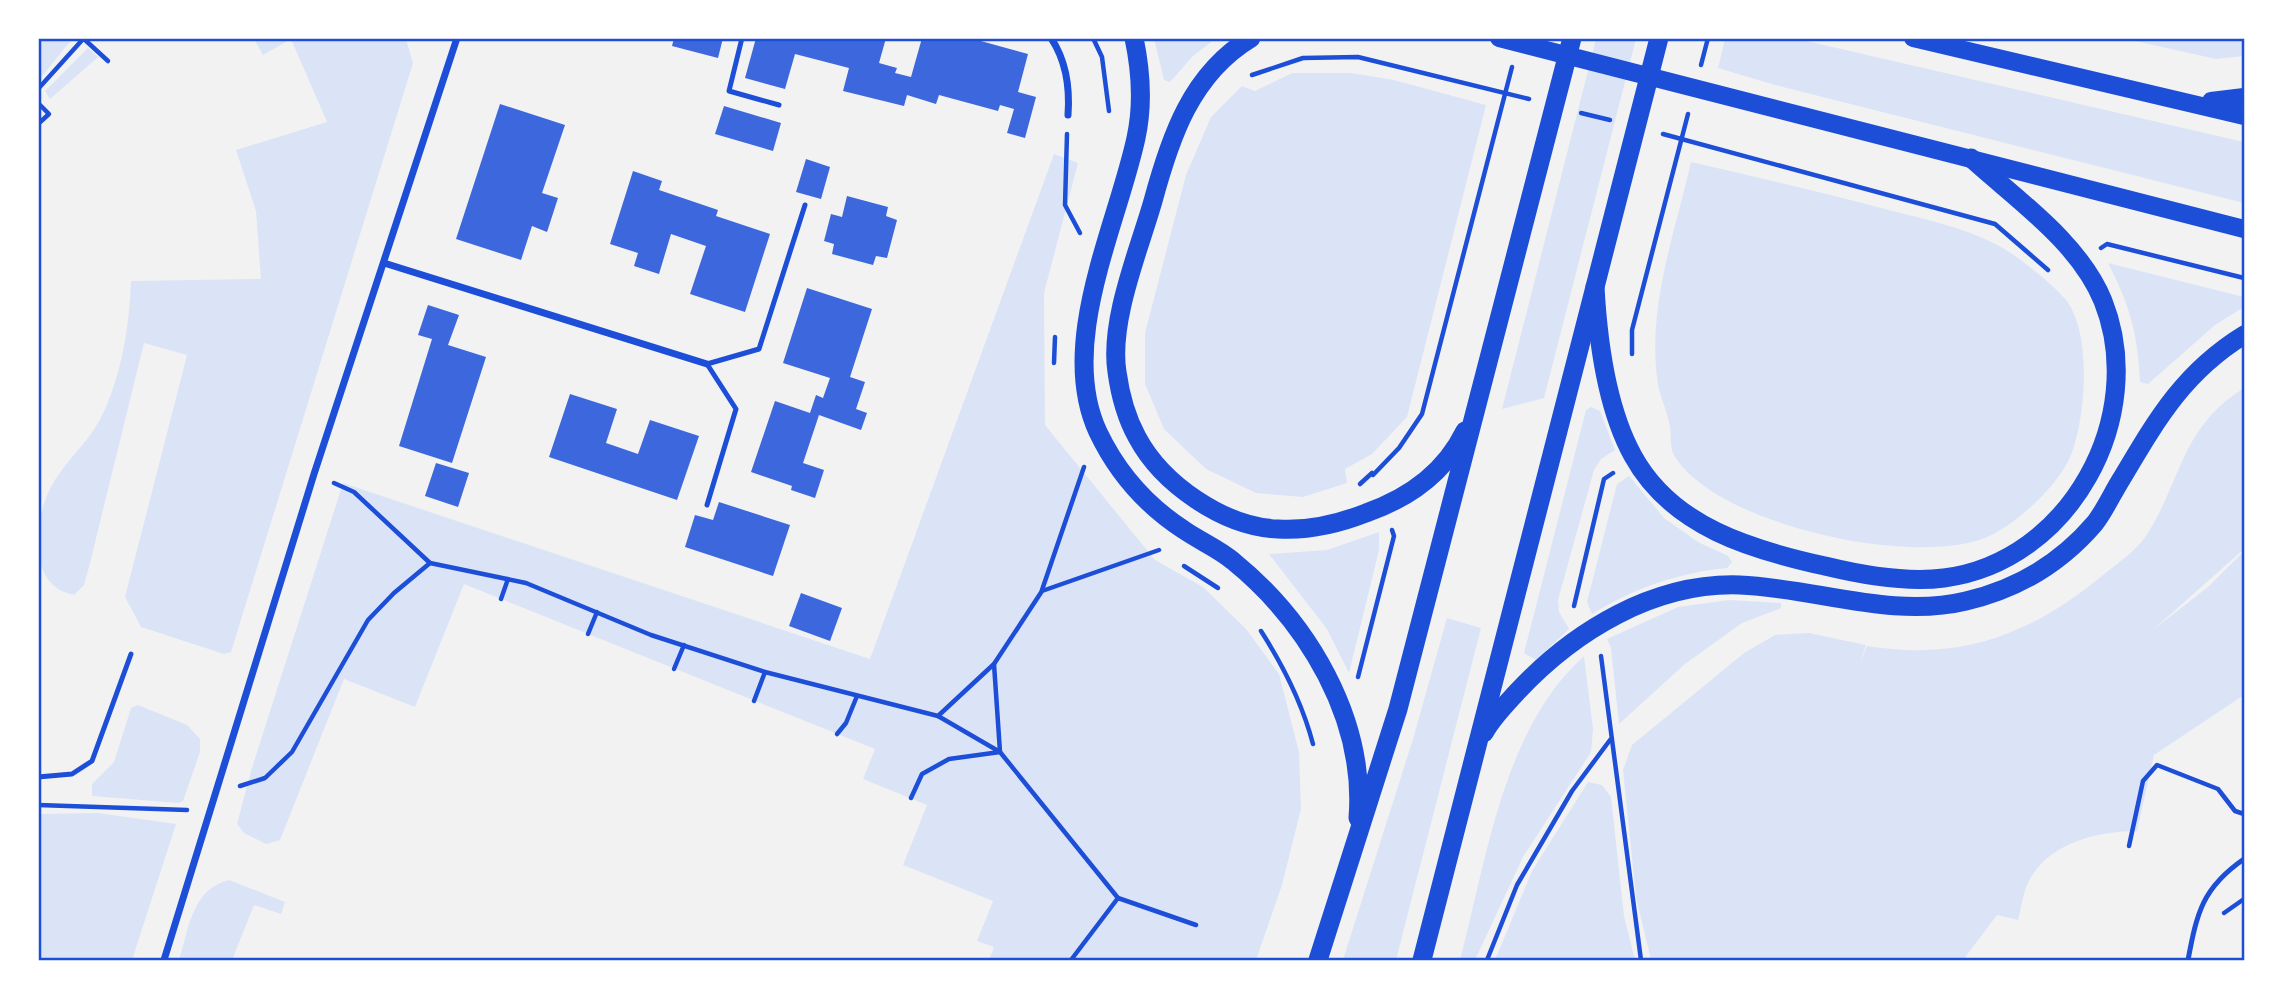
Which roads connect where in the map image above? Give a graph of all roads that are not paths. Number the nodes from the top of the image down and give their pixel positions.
1 (457, 38) edge
2 (742, 38) edge
3 (1051, 38) edge
4 (1134, 38) edge
5 (1251, 38) edge
6 (1499, 38) edge
7 (1572, 38) edge
8 (1660, 38) edge
9 (1913, 38) edge
10 (2162, 97) junction
11 (2245, 97) edge
12 (779, 105) dead end
13 (1068, 115) road end
14 (2245, 116) edge
15 (1970, 158) junction
16 (804, 205) dead end
17 (2245, 229) edge
18 (384, 263) junction
19 (1595, 287) junction
20 (2245, 335) edge
21 (707, 364) junction
22 (1479, 405) junction
23 (707, 505) dead end
24 (131, 654) dead end
25 (1476, 747) junction
26 (38, 778) edge
27 (1356, 843) junction
28 (2245, 859) edge
29 (164, 961) edge
30 (1318, 961) edge
31 (1422, 961) edge
32 (2188, 961) edge

1 - 18 street
2 - 12 lane
3 - 13 street
4 - 27 highway
5 - 22 highway
6 - 15 main road
7 - 22 highway
8 - 19 highway
9 - 10 main road
10 - 11 main road
10 - 14 main road
15 - 17 main road
15 - 19 highway
16 - 21 lane
18 - 21 street
18 - 29 street
19 - 25 highway
20 - 25 highway
21 - 23 lane
22 - 27 highway
24 - 26 lane
25 - 31 highway
27 - 30 highway
28 - 32 lane

